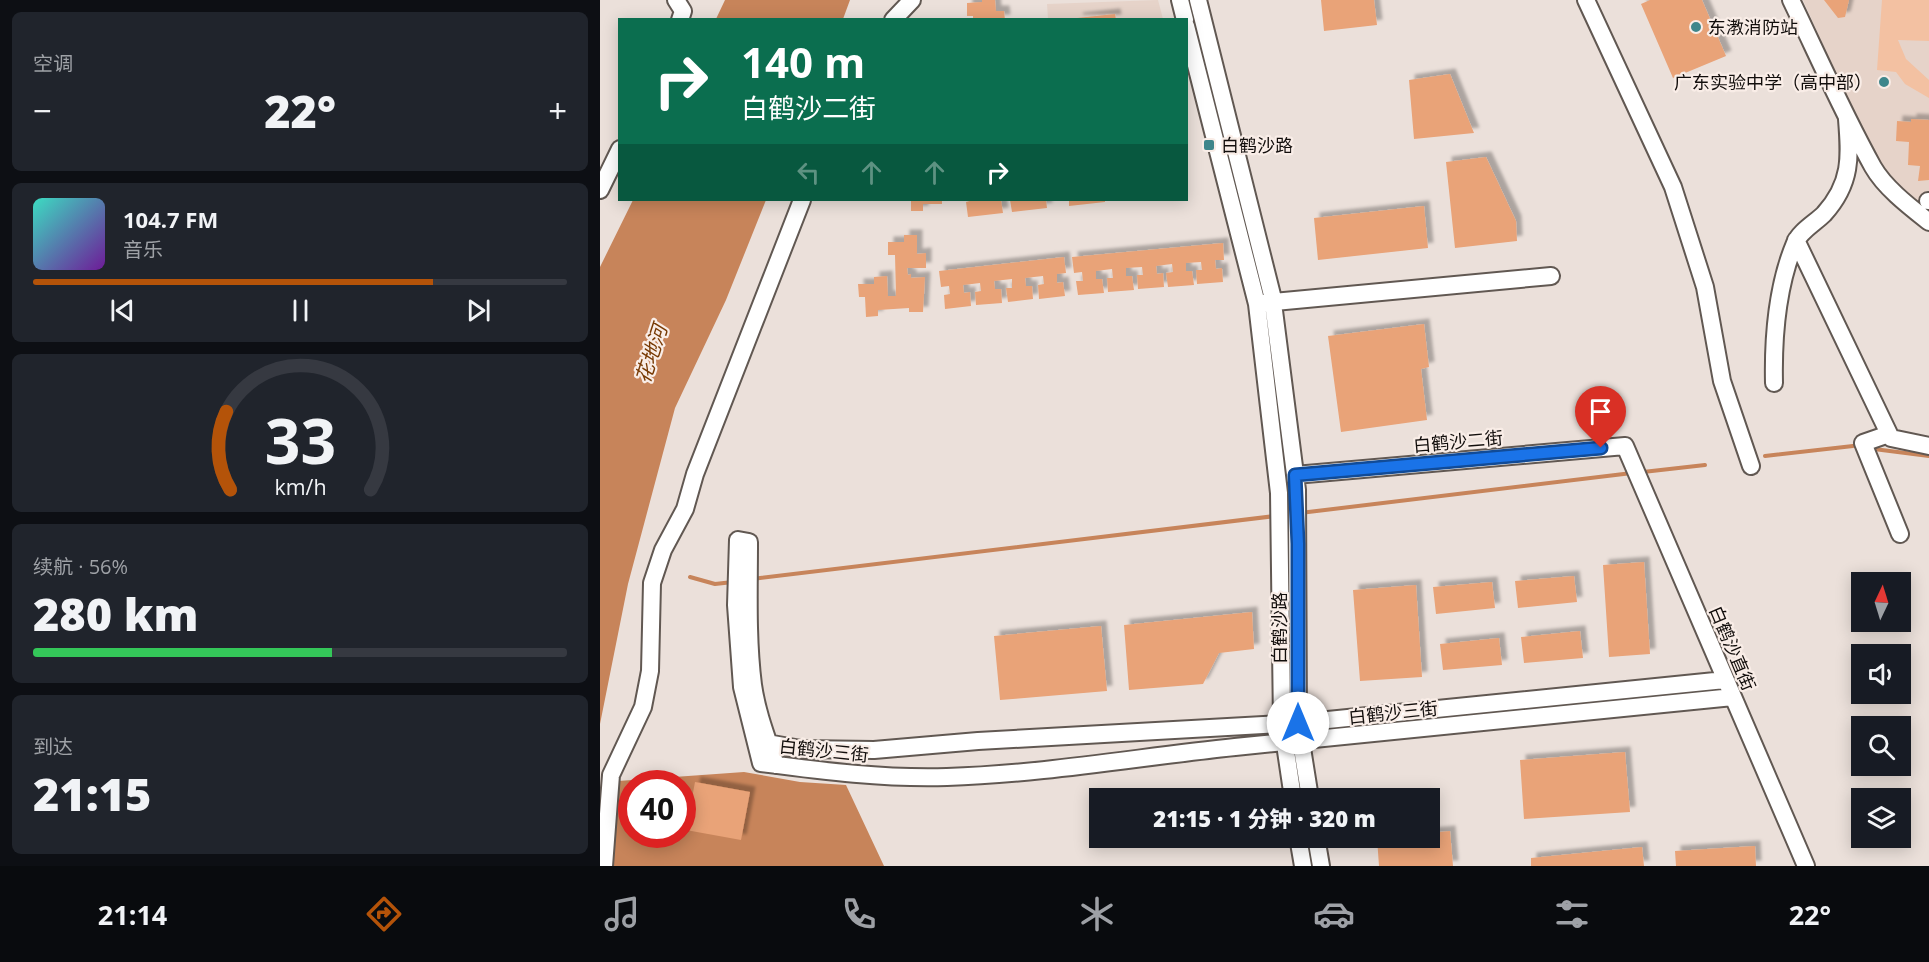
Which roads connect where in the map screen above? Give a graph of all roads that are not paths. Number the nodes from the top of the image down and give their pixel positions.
1 (676, 0) edge
2 (912, 0) edge
3 (1180, 0) edge
4 (1198, 0) edge
5 (1586, 0) edge
6 (1791, 0) edge
7 (681, 18) edge
8 (895, 18) edge
9 (1184, 18) edge
10 (1188, 33) edge
11 (1847, 119) junction
12 (618, 153) edge
13 (600, 190) edge
14 (802, 201) edge
15 (1929, 222) edge
16 (1796, 240) junction
17 (1551, 276) dead end
18 (1264, 303) junction
19 (1773, 383) dead end
20 (1889, 434) junction
21 (1625, 446) joint
22 (1929, 446) edge
23 (1751, 466) dead end
24 (1296, 482) junction
25 (1900, 534) dead end
26 (1290, 545) junction
27 (744, 547) dead end
28 (1725, 680) junction
29 (1733, 697) junction
30 (1290, 723) junction
31 (1293, 741) junction
32 (761, 742) junction
33 (1293, 788) edge
34 (1307, 788) edge
35 (1301, 848) edge
36 (1318, 848) edge
37 (604, 866) edge
38 (1303, 866) edge
39 (1321, 866) edge
40 (1806, 866) edge

1 - 7 street
2 - 8 street
3 - 9 street
4 - 18 street, 白鹤沙路
5 - 23 street
6 - 11 street
10 - 18 street, 白鹤沙路
11 - 15 street
11 - 16 street
12 - 13 street
14 - 37 street
16 - 19 street
16 - 20 street
17 - 18 street
18 - 24 street, 白鹤沙路
18 - 26 street, 白鹤沙路
20 - 22 street
20 - 25 street
21 - 24 street, 白鹤沙二街
21 - 28 street, 白鹤沙直街
24 - 26 street, 白鹤沙路
26 - 30 street, 白鹤沙路
27 - 32 street
28 - 29 street, 白鹤沙直街
28 - 30 street, 白鹤沙三街
29 - 31 street, 白鹤沙三街
29 - 40 street, 白鹤沙直街
30 - 31 street, 白鹤沙路
30 - 32 street, 白鹤沙三街
31 - 32 street, 白鹤沙三街
31 - 33 street, 白鹤沙路
31 - 34 street, 白鹤沙路
35 - 38 street
36 - 39 street

